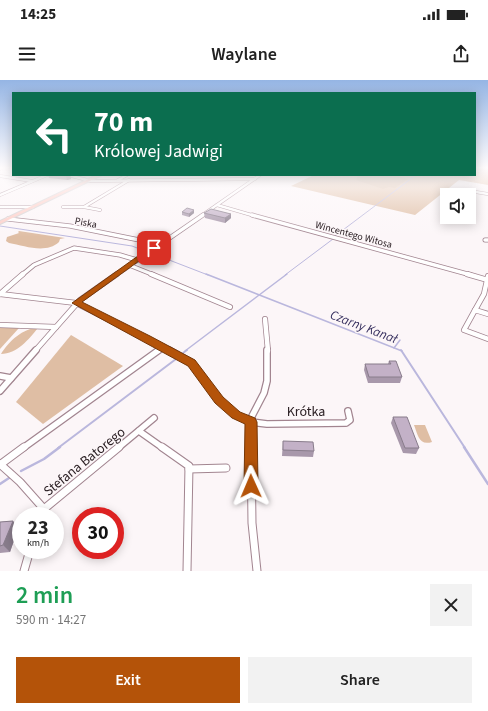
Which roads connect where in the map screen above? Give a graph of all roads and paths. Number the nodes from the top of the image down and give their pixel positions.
1 (9, 191) edge
2 (66, 191) edge
3 (111, 191) edge
4 (236, 191) edge
5 (476, 192) edge
6 (488, 194) edge
7 (0, 195) edge
8 (217, 204) junction
9 (63, 206) dead end
10 (0, 207) edge
11 (7, 207) junction
12 (33, 207) junction
13 (84, 207) junction
14 (27, 210) junction
15 (100, 210) dead end
16 (8, 219) junction
17 (0, 223) edge
18 (159, 244) junction
19 (137, 260) junction
20 (129, 266) junction
21 (487, 279) edge
22 (0, 294) edge
23 (76, 303) junction
24 (230, 307) dead end
25 (475, 310) junction
26 (488, 314) edge
27 (265, 319) dead end
28 (0, 325) edge
29 (56, 327) junction
30 (488, 339) edge
31 (164, 347) junction
32 (0, 376) edge
33 (11, 378) junction
34 (0, 391) edge
35 (348, 410) dead end
36 (154, 418) dead end
37 (251, 422) junction
38 (140, 431) junction
39 (0, 464) edge
40 (189, 468) junction
41 (226, 468) dead end
42 (39, 507) edge
43 (50, 507) edge
44 (27, 559) edge
45 (24, 571) edge
46 (187, 571) edge
47 (257, 571) edge

1 - 7 street
2 - 12 main road
3 - 13 street
4 - 8 street
5 - 6 street
8 - 18 street
8 - 21 street, Wincentego Witosa
9 - 13 street
10 - 11 street
11 - 12 street
11 - 14 street
12 - 14 main road
13 - 15 street
14 - 16 main road
16 - 17 main road
16 - 18 street, Piska
18 - 19 street
19 - 20 street
19 - 22 street
20 - 23 street
20 - 24 street
21 - 25 street
22 - 23 street
23 - 29 street
23 - 31 street
25 - 26 street
25 - 30 street
27 - 37 street
28 - 29 street
29 - 33 street
31 - 37 street
31 - 39 street
32 - 33 street
33 - 34 street
35 - 37 street, Krótka
36 - 38 street, Stefana Batorego
37 - 47 street
38 - 40 street, Stefana Batorego
38 - 43 street, Stefana Batorego
39 - 42 street
40 - 41 street
40 - 46 street
44 - 45 street

